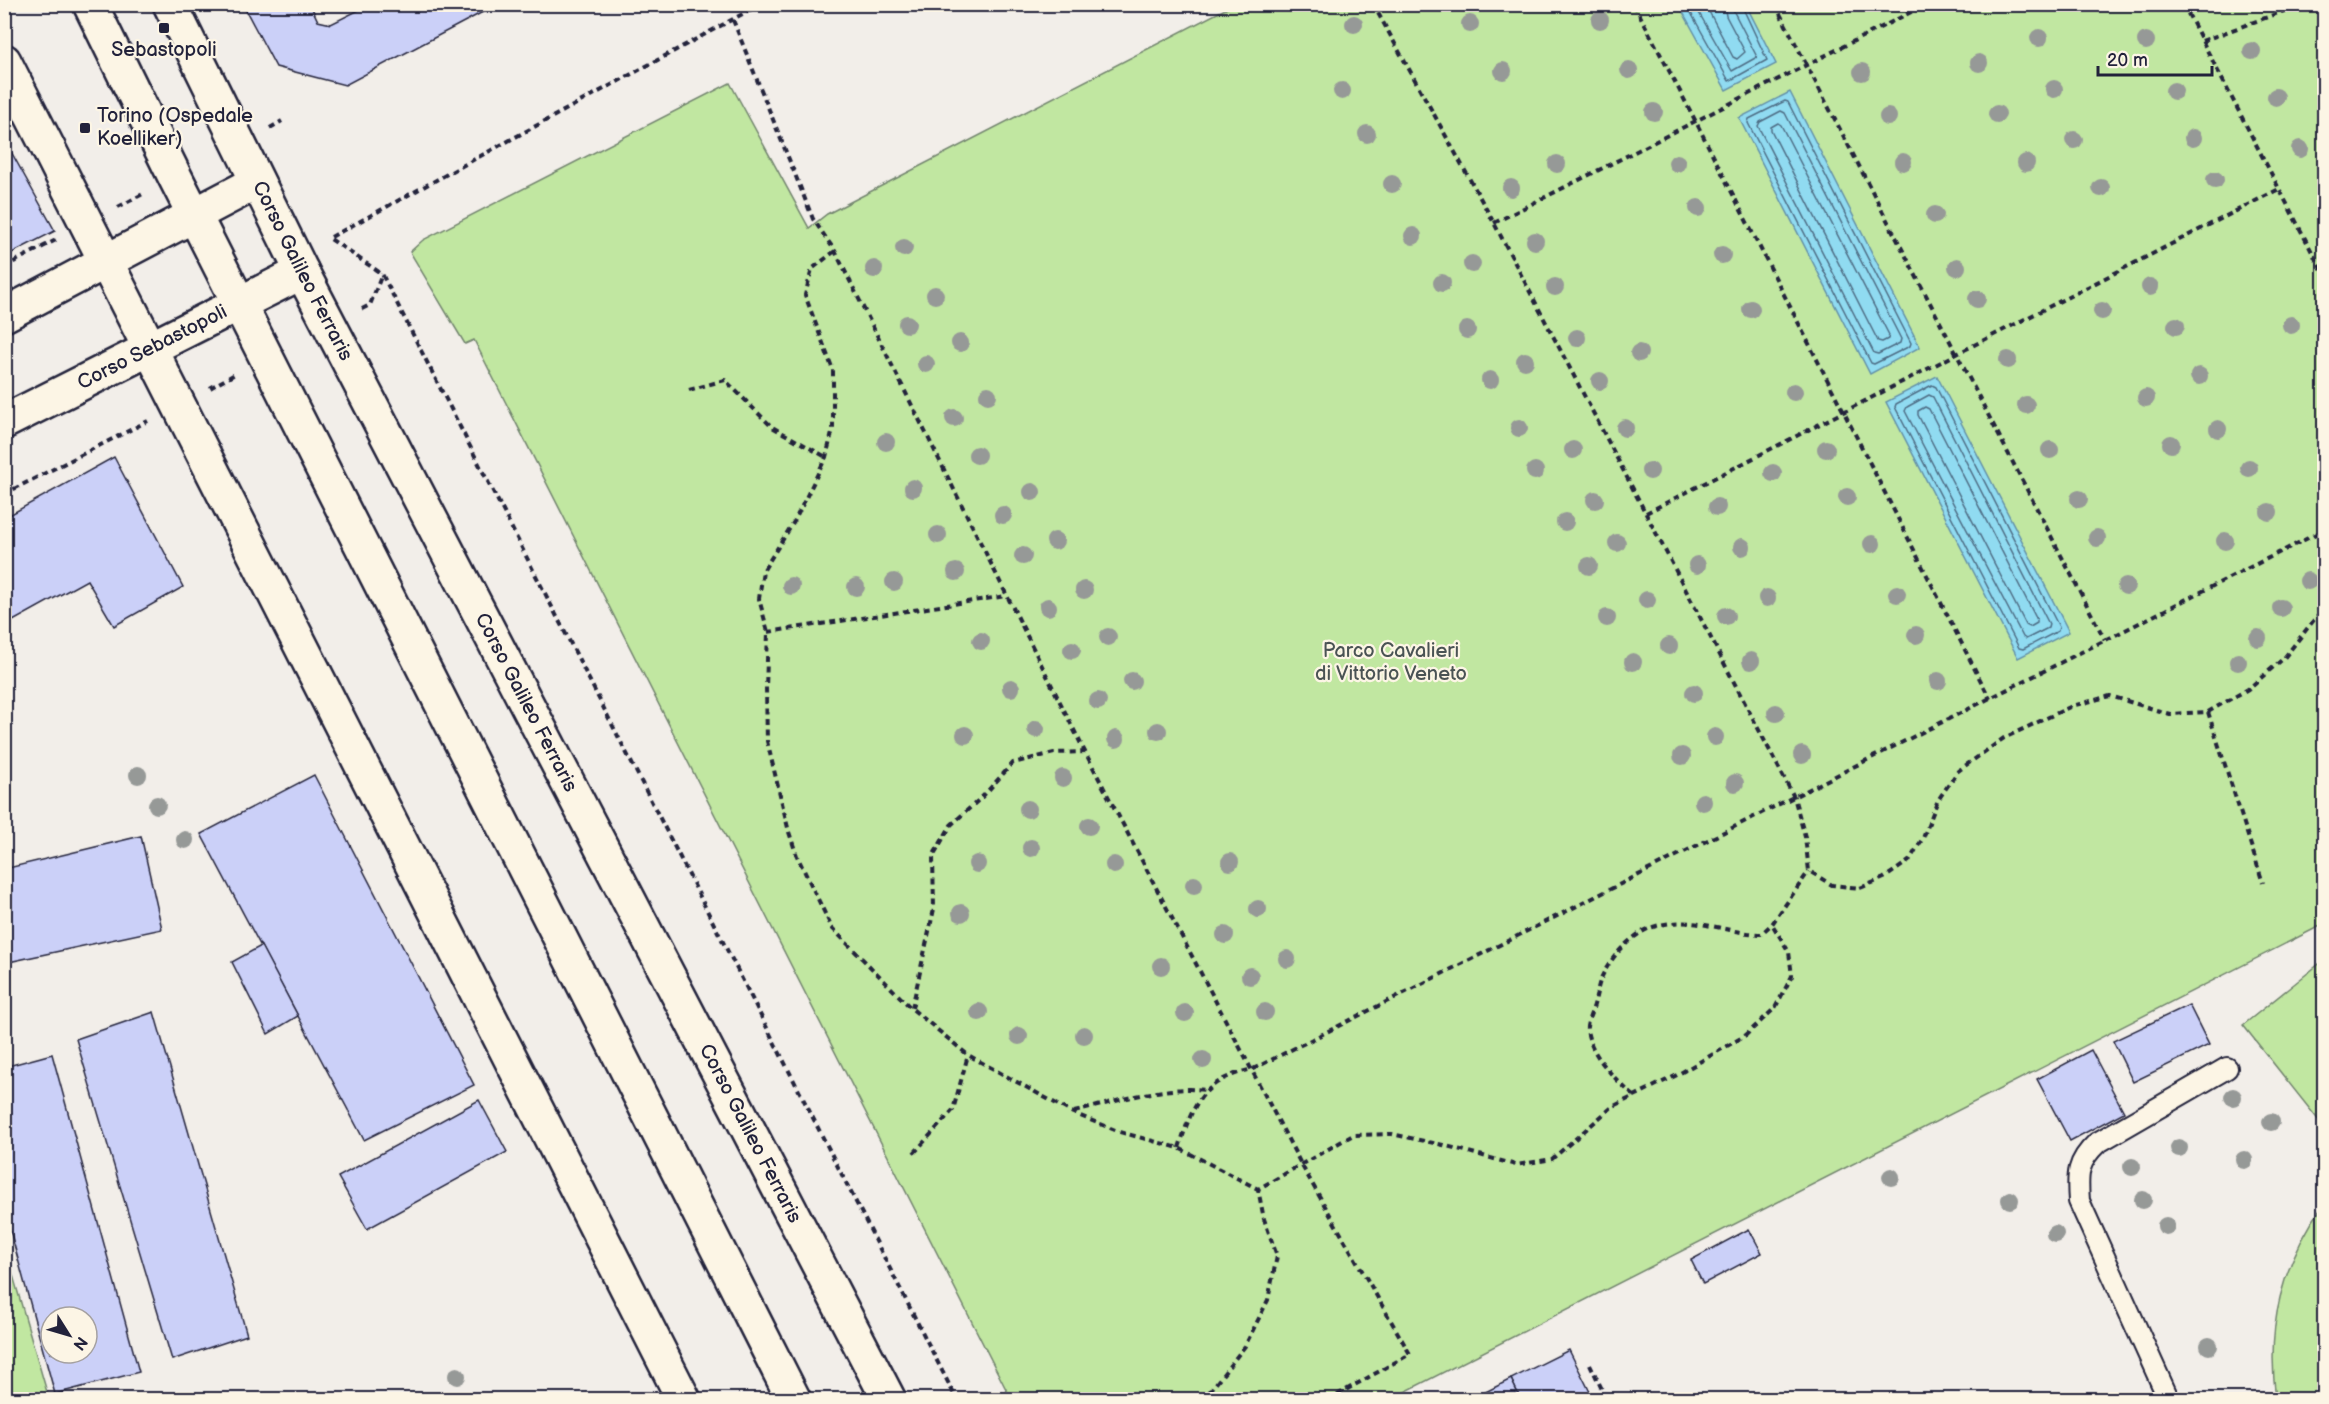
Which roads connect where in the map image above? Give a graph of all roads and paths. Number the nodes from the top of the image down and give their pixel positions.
1 (90, 4) edge
2 (170, 4) edge
3 (761, 4) edge
4 (1373, 4) edge
5 (1634, 4) edge
6 (1775, 4) edge
7 (1927, 4) edge
8 (2183, 4) edge
9 (2302, 4) edge
10 (733, 20) junction
11 (2202, 41) junction
12 (4, 61) edge
13 (1807, 64) junction
14 (1695, 120) junction
15 (257, 182) junction
16 (2279, 189) junction
17 (195, 215) junction
18 (1494, 223) junction
19 (64, 235) dead end
20 (835, 251) junction
21 (106, 263) junction
22 (4, 267) edge
23 (302, 272) junction
24 (2325, 275) edge
25 (239, 303) junction
26 (4, 315) edge
27 (150, 347) junction
28 (1956, 353) junction
29 (689, 390) dead end
30 (1844, 411) junction
31 (158, 416) dead end
32 (4, 422) edge
33 (826, 458) junction
34 (4, 494) edge
35 (1646, 513) junction
36 (2325, 530) edge
37 (1006, 596) junction
38 (2325, 612) edge
39 (768, 632) junction
40 (2106, 640) junction
41 (1990, 699) junction
42 (2208, 712) junction
43 (1085, 752) junction
44 (1794, 797) junction
45 (1809, 871) junction
46 (2263, 883) dead end
47 (1772, 924) junction
48 (911, 1008) junction
49 (968, 1055) junction
50 (2227, 1068) dead end
51 (1253, 1069) junction
52 (1205, 1090) junction
53 (1634, 1096) junction
54 (1073, 1113) junction
55 (1179, 1148) junction
56 (914, 1153) dead end
57 (1302, 1166) junction
58 (1258, 1189) junction
59 (1590, 1364) dead end
60 (684, 1400) edge
61 (794, 1400) edge
62 (889, 1400) edge
63 (957, 1400) edge
64 (1203, 1400) edge
65 (1328, 1400) edge
66 (1607, 1400) edge
67 (2169, 1400) edge

1 - 17 street
2 - 15 street, Corso Galileo Ferraris
3 - 10 path
4 - 18 path
5 - 14 path
6 - 13 path
7 - 13 path
8 - 11 path
9 - 11 path
10 - 20 path
10 - 63 path
11 - 16 path
12 - 21 street
13 - 14 path
13 - 28 path
14 - 18 path
14 - 30 path
15 - 17 street
15 - 23 street, Corso Galileo Ferraris
16 - 24 path
16 - 28 path
17 - 21 street
17 - 25 street
18 - 35 path
19 - 22 path
20 - 33 path
20 - 37 path
21 - 26 street
21 - 27 street
23 - 25 street, Corso Sebastopoli
23 - 62 street, Corso Galileo Ferraris
25 - 27 street, Corso Sebastopoli
25 - 61 street
27 - 32 street, Corso Sebastopoli
27 - 60 street
28 - 30 path
28 - 40 path
29 - 33 path
30 - 35 path
30 - 41 path
31 - 34 path
33 - 39 path
35 - 44 path
36 - 40 path
37 - 39 path
37 - 43 path
38 - 42 path
39 - 48 path
40 - 41 path
41 - 44 path
42 - 45 path
42 - 46 path
43 - 48 path
43 - 51 path
44 - 45 path
44 - 51 path
45 - 47 path
47 - 53 path
47 - 53 path
48 - 49 path
49 - 54 path
49 - 56 path
50 - 67 lane
51 - 52 path
51 - 57 path
52 - 54 path
52 - 55 path
53 - 57 path
54 - 55 path
55 - 58 path
57 - 58 path
57 - 65 path
58 - 64 path
59 - 66 path

